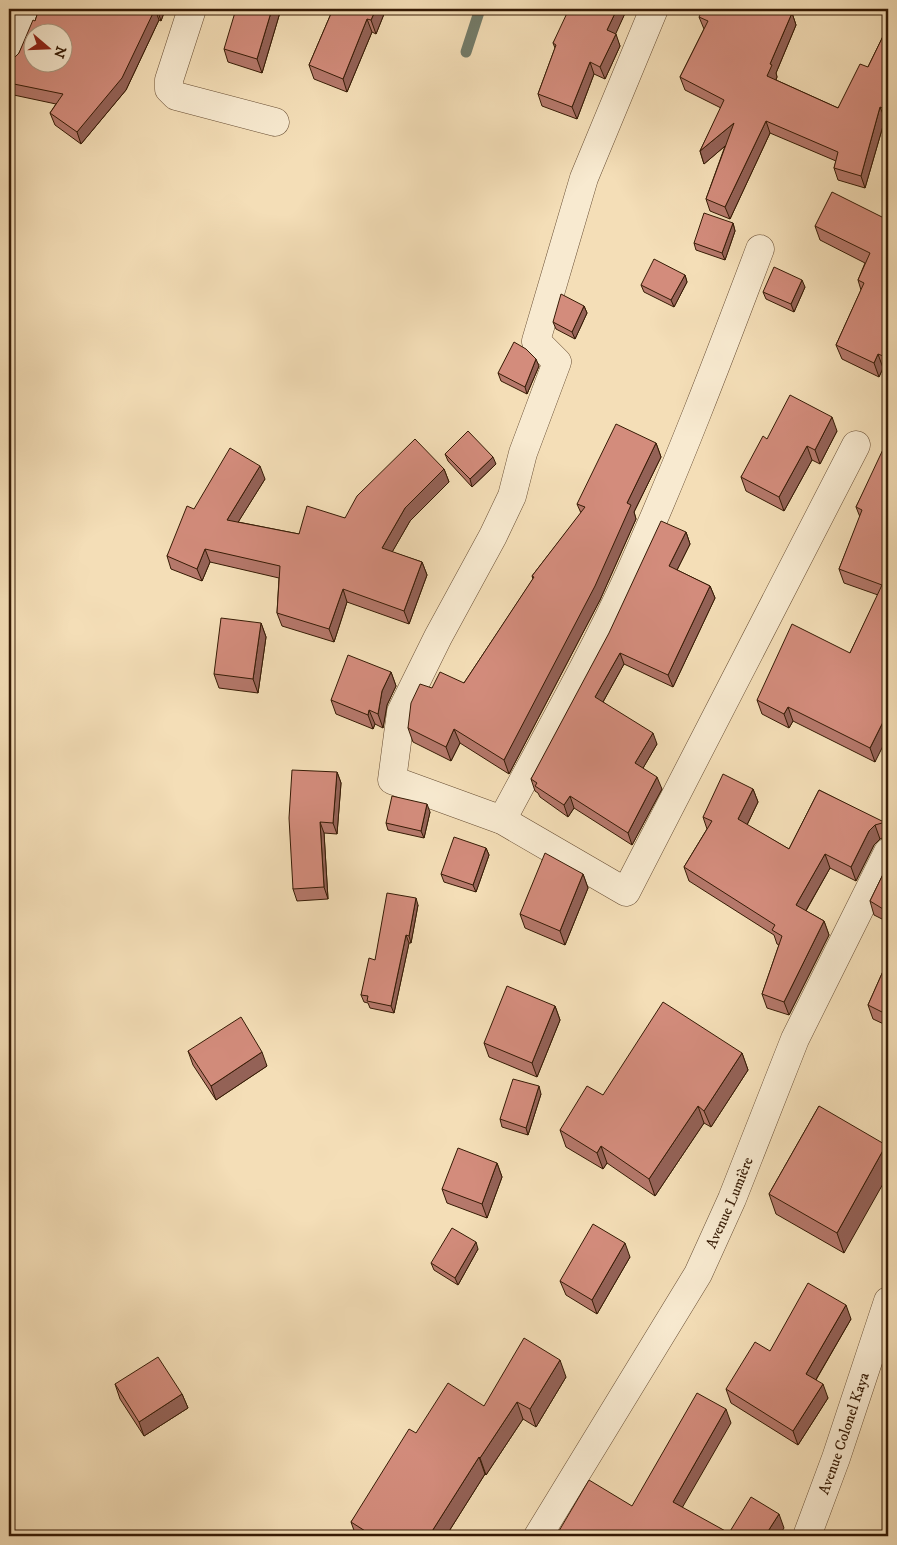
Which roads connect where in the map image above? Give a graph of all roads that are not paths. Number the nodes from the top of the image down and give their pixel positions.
1 (31, 9) edge
2 (192, 9) edge
3 (654, 9) edge
4 (9, 58) edge
5 (275, 122) dead end
6 (760, 249) dead end
7 (856, 445) dead end
8 (502, 820) junction
9 (888, 852) edge
10 (888, 1301) edge
11 (538, 1536) edge
12 (807, 1536) edge

1 - 4 street
2 - 5 street
3 - 8 street
6 - 8 street
7 - 8 street
9 - 11 street, Avenue Lumière
10 - 12 street, Avenue Colonel Kaya

